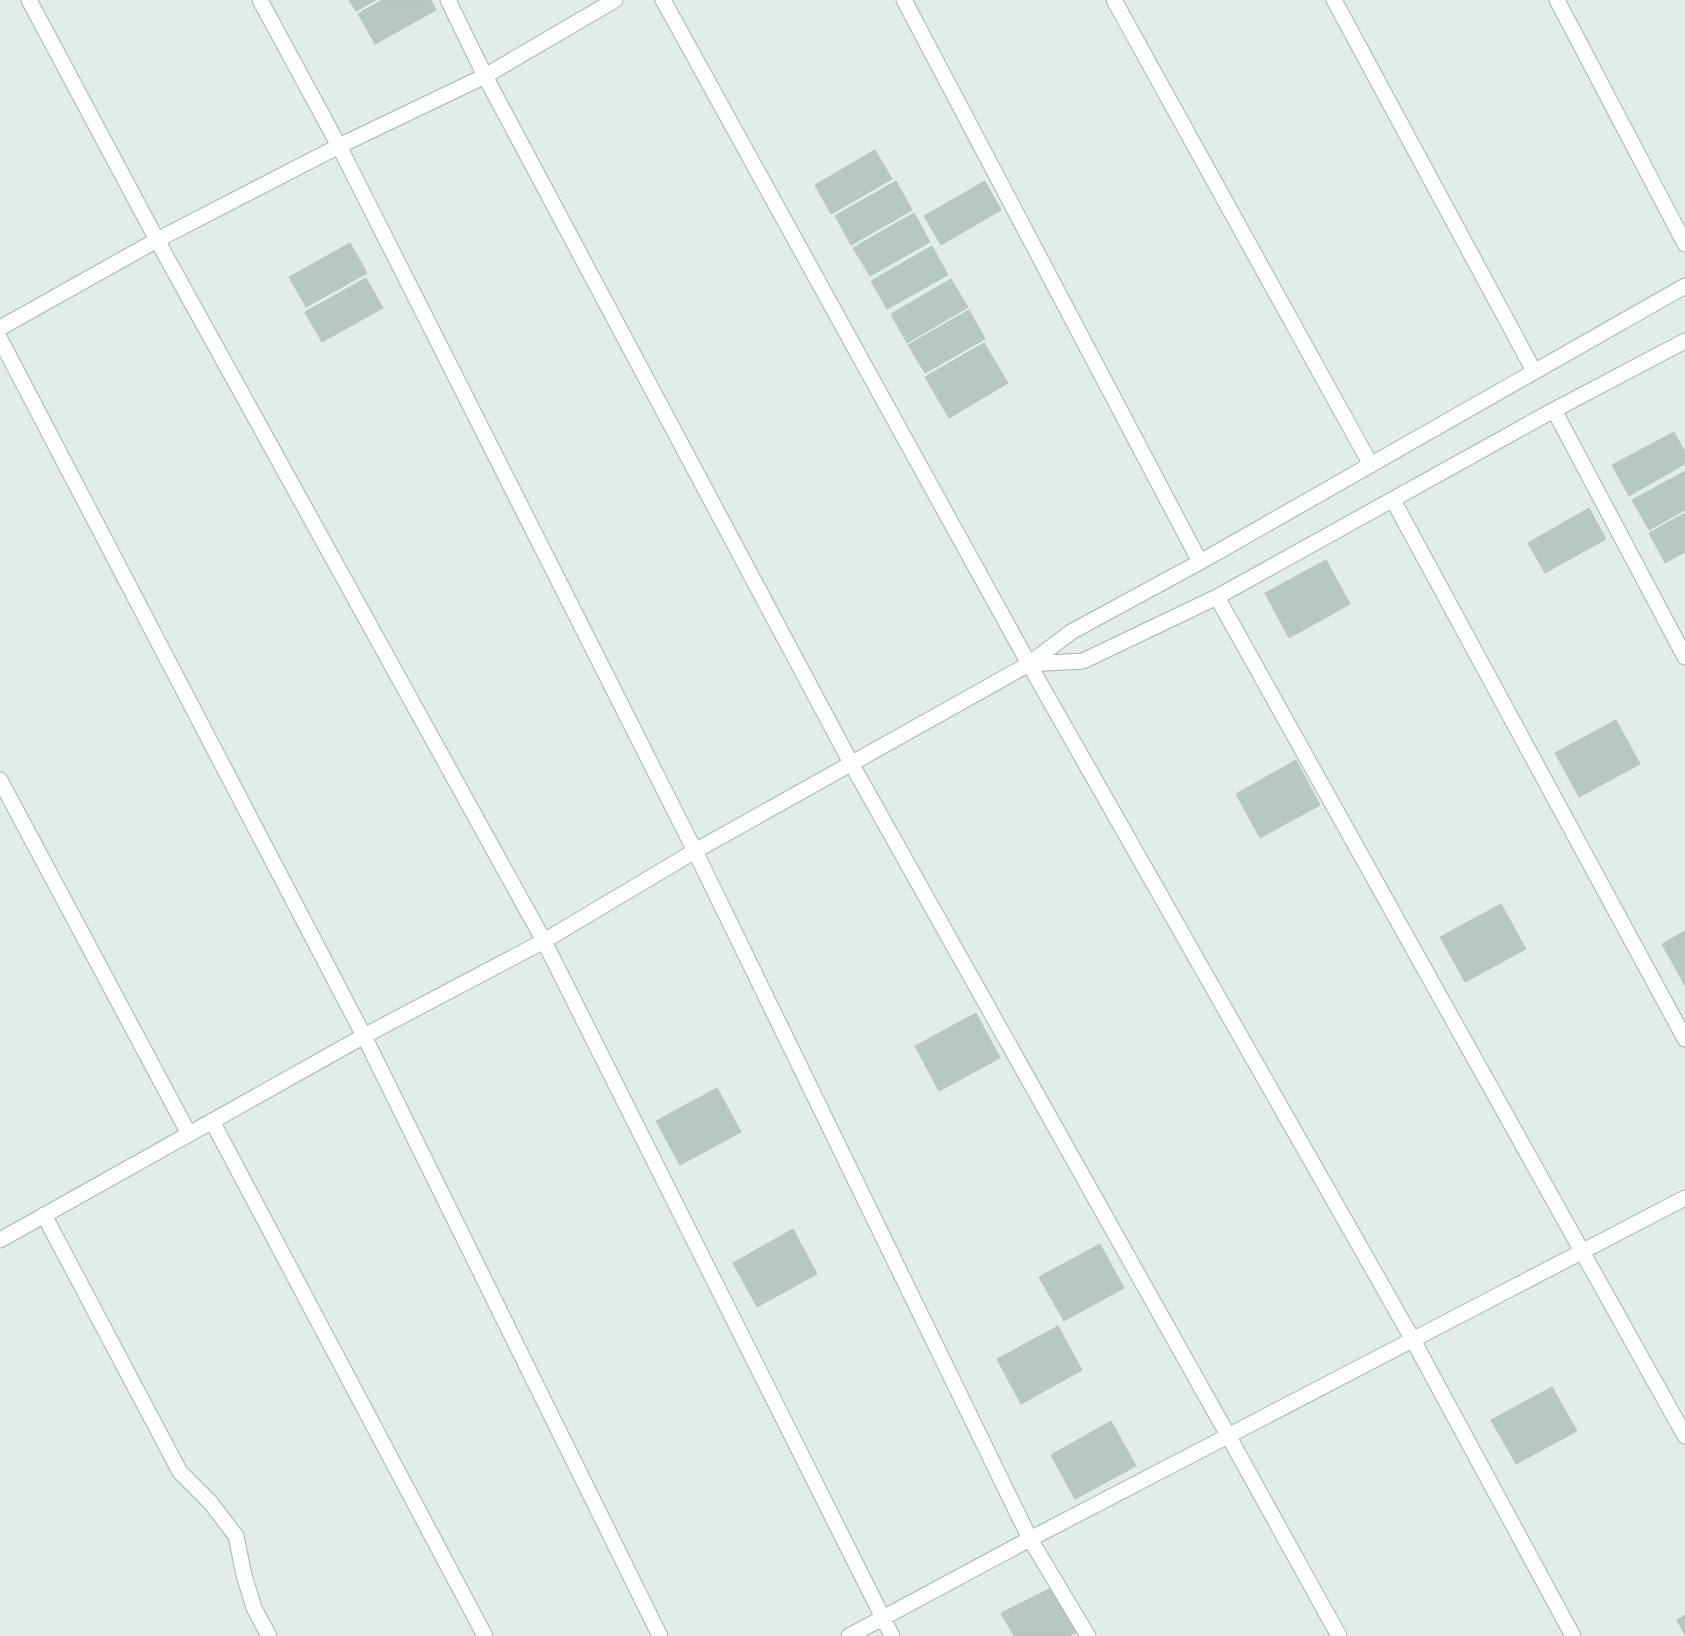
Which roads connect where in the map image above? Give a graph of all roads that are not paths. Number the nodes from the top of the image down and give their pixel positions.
1 (29, 0) edge
2 (260, 0) edge
3 (448, 0) edge
4 (615, 0) edge
5 (664, 0) edge
6 (904, 0) edge
7 (1114, 0) edge
8 (1334, 0) edge
9 (1557, 0) edge
10 (485, 76) junction
11 (339, 146) junction
12 (157, 240) junction
13 (1685, 244) edge
14 (1685, 286) edge
15 (0, 328) edge
16 (0, 338) edge
17 (1685, 341) edge
18 (1534, 372) junction
19 (1554, 410) junction
20 (1371, 465) junction
21 (1393, 500) junction
22 (1200, 562) junction
23 (1217, 597) junction
24 (1685, 657) edge
25 (1029, 664) junction
26 (851, 763) junction
27 (0, 780) edge
28 (695, 851) junction
29 (544, 941) junction
30 (364, 1036) junction
31 (1685, 1039) edge
32 (212, 1121) junction
33 (189, 1134) junction
34 (1685, 1198) edge
35 (44, 1215) junction
36 (0, 1240) edge
37 (1583, 1251) junction
38 (1413, 1340) junction
39 (1685, 1436) edge
40 (1229, 1437) junction
41 (1030, 1539) junction
42 (882, 1619) junction
43 (269, 1636) edge
44 (485, 1636) edge
45 (660, 1636) edge
46 (850, 1636) edge
47 (892, 1636) edge
48 (1088, 1636) edge
49 (1339, 1636) edge
50 (1573, 1636) edge

1 - 12 street
2 - 11 street
3 - 10 street
4 - 10 street
5 - 25 street
6 - 22 street
7 - 20 street
8 - 18 street
9 - 13 street
10 - 11 street
10 - 26 street
11 - 12 street
11 - 28 street
12 - 15 street
12 - 29 street
14 - 18 street
16 - 30 street
17 - 19 street
18 - 20 street
19 - 21 street
19 - 24 street
20 - 22 street
21 - 23 street
21 - 31 street
22 - 25 street
23 - 25 street
23 - 37 street
25 - 26 street
25 - 38 street
26 - 28 street
26 - 40 street
27 - 33 street
28 - 29 street
28 - 41 street
29 - 30 street
29 - 42 street
30 - 32 street
30 - 45 street
32 - 33 street
32 - 44 street
33 - 35 street
34 - 37 street
35 - 36 street
35 - 43 street
37 - 38 street
37 - 39 street
38 - 40 street
38 - 50 street
40 - 41 street
40 - 49 street
41 - 42 street
41 - 48 street
42 - 46 street
42 - 47 street

